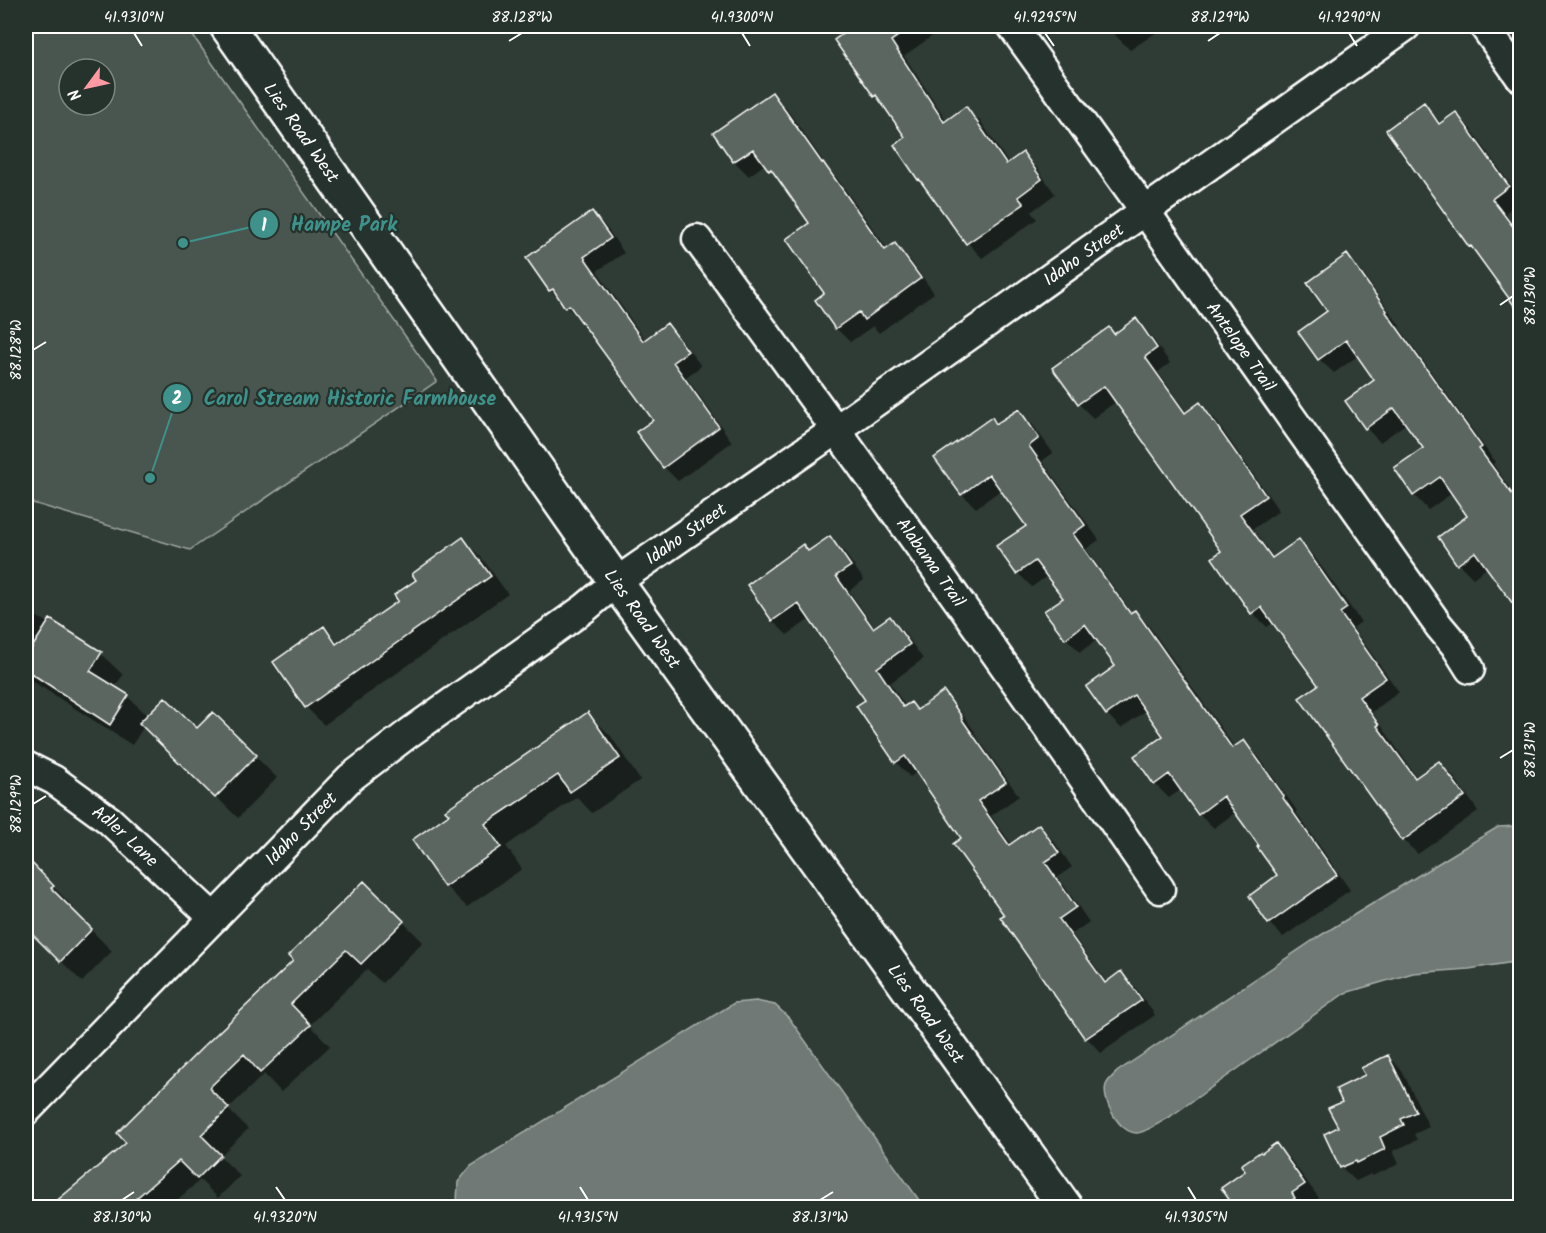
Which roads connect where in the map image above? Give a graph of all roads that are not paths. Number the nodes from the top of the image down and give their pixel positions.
1 (227, 26) edge
2 (1012, 26) edge
3 (1406, 26) edge
4 (1484, 26) edge
5 (1521, 77) edge
6 (1145, 211) junction
7 (697, 239) dead end
8 (837, 429) junction
9 (616, 582) junction
10 (1470, 669) dead end
11 (26, 766) edge
12 (1160, 889) dead end
13 (214, 918) junction
14 (26, 1112) edge
15 (1066, 1208) edge

1 - 9 street, Lies Road West
2 - 6 street, Antelope Trail
3 - 6 street, Idaho Street
4 - 5 street
6 - 8 street, Idaho Street
6 - 10 street, Antelope Trail
7 - 8 street, Alabama Trail
8 - 9 street, Idaho Street
8 - 12 street, Alabama Trail
9 - 13 street, Idaho Street
9 - 15 street, Lies Road West
11 - 13 street, Adler Lane
13 - 14 street, Idaho Street

